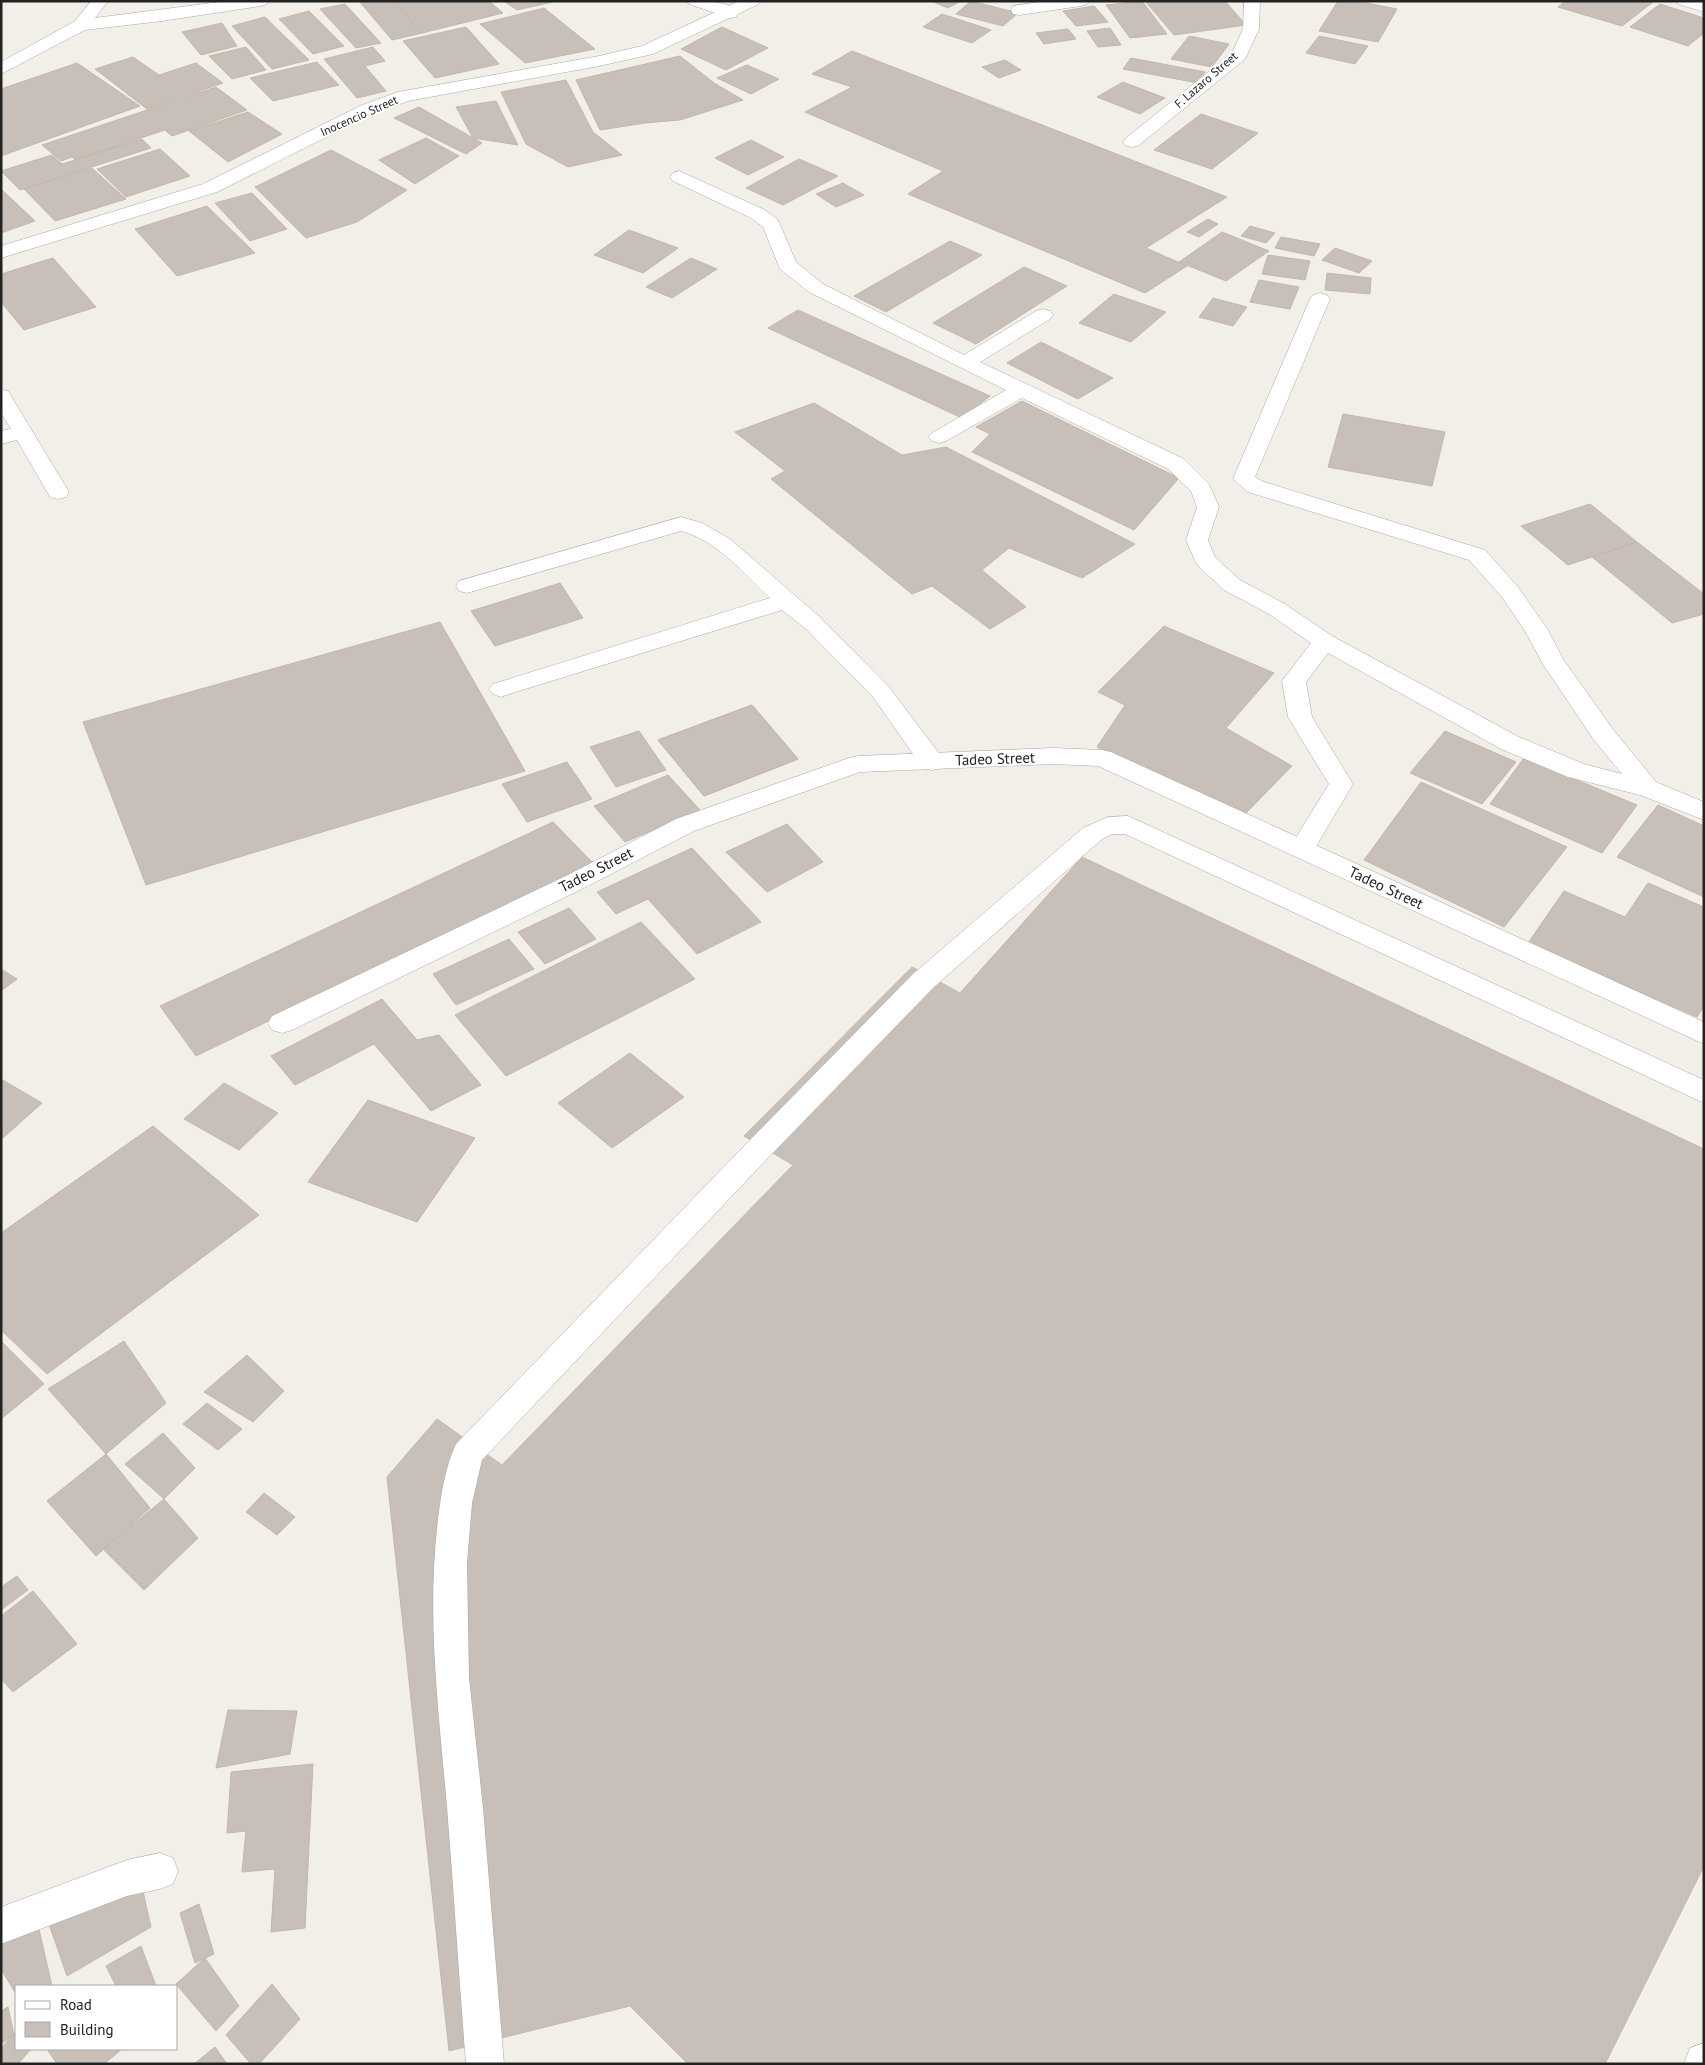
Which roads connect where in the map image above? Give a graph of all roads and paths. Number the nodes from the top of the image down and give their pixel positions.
1 (100, 1) edge
2 (262, 1) edge
3 (695, 1) edge
4 (753, 1) edge
5 (1081, 1) edge
6 (1252, 1) edge
7 (1684, 1) edge
8 (1704, 7) edge
9 (1019, 10) dead end
10 (730, 13) junction
11 (81, 25) junction
12 (1, 69) edge
13 (1132, 142) dead end
14 (678, 177) dead end
15 (1, 252) edge
16 (1320, 299) dead end
17 (1043, 315) dead end
18 (965, 363) junction
19 (1021, 390) junction
20 (1, 395) edge
21 (23, 432) junction
22 (939, 437) dead end
23 (1, 438) edge
24 (58, 492) dead end
25 (467, 586) dead end
26 (786, 601) junction
27 (1324, 641) junction
28 (501, 689) dead end
29 (932, 762) junction
30 (1647, 788) junction
31 (1704, 812) edge
32 (1302, 849) junction
33 (282, 1023) dead end
34 (1704, 1034) edge
35 (1704, 1092) edge
36 (160, 1871) dead end
37 (1, 1926) edge
38 (485, 2064) edge

1 - 11 street
2 - 11 street
3 - 10 street
4 - 10 street, Inocencio Street
5 - 9 street
6 - 13 street, F. Lazaro Street
7 - 8 street
10 - 15 street, Inocencio Street
11 - 12 street
14 - 18 street
16 - 30 street
17 - 18 street
18 - 19 street
19 - 22 street
19 - 27 street
20 - 21 street
21 - 23 street
21 - 24 street
25 - 26 street
26 - 28 street
26 - 29 street
27 - 30 street
27 - 32 street
29 - 32 street, Tadeo Street
29 - 33 street, Tadeo Street
30 - 31 street
32 - 34 street, Tadeo Street
35 - 38 street
36 - 37 street

